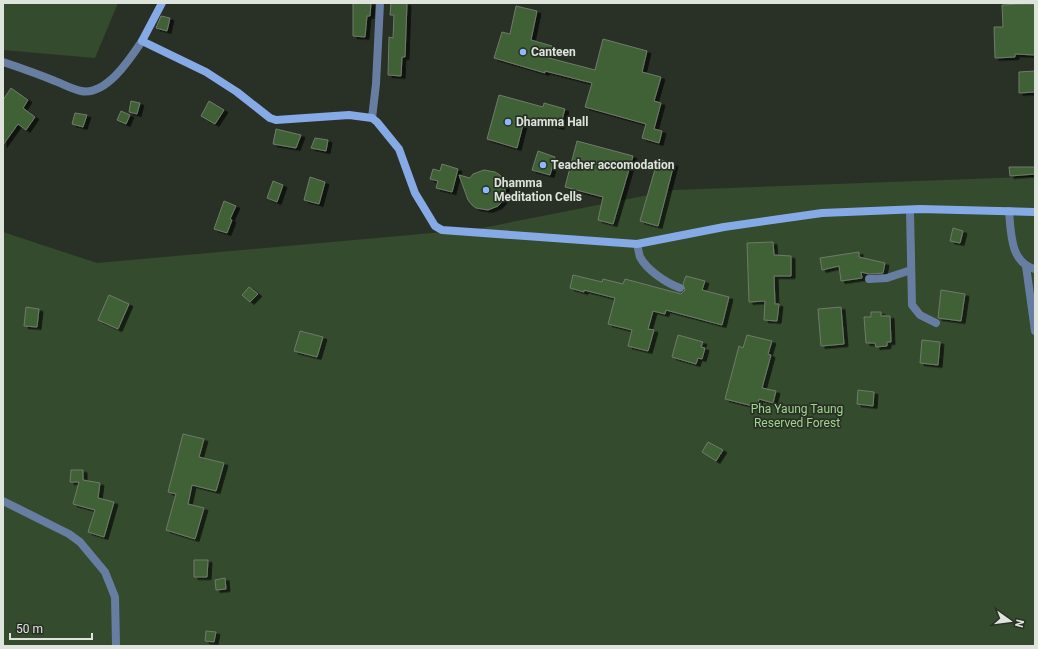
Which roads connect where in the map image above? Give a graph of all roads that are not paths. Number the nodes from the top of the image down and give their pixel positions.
1 (162, 3) edge
2 (380, 3) edge
3 (142, 41) junction
4 (3, 62) edge
5 (372, 118) junction
6 (910, 210) junction
7 (1009, 211) junction
8 (1035, 212) edge
9 (637, 244) junction
10 (1026, 266) junction
11 (1035, 269) edge
12 (911, 270) junction
13 (869, 279) dead end
14 (680, 288) dead end
15 (936, 323) dead end
16 (1035, 331) edge
17 (3, 501) edge
18 (116, 646) edge

1 - 3 street
2 - 5 street
3 - 4 street
3 - 5 street
5 - 9 street
6 - 7 street
6 - 9 street
6 - 12 street
7 - 8 street
7 - 10 street
9 - 14 street
10 - 11 street
10 - 16 street
12 - 13 street
12 - 15 street
17 - 18 street

